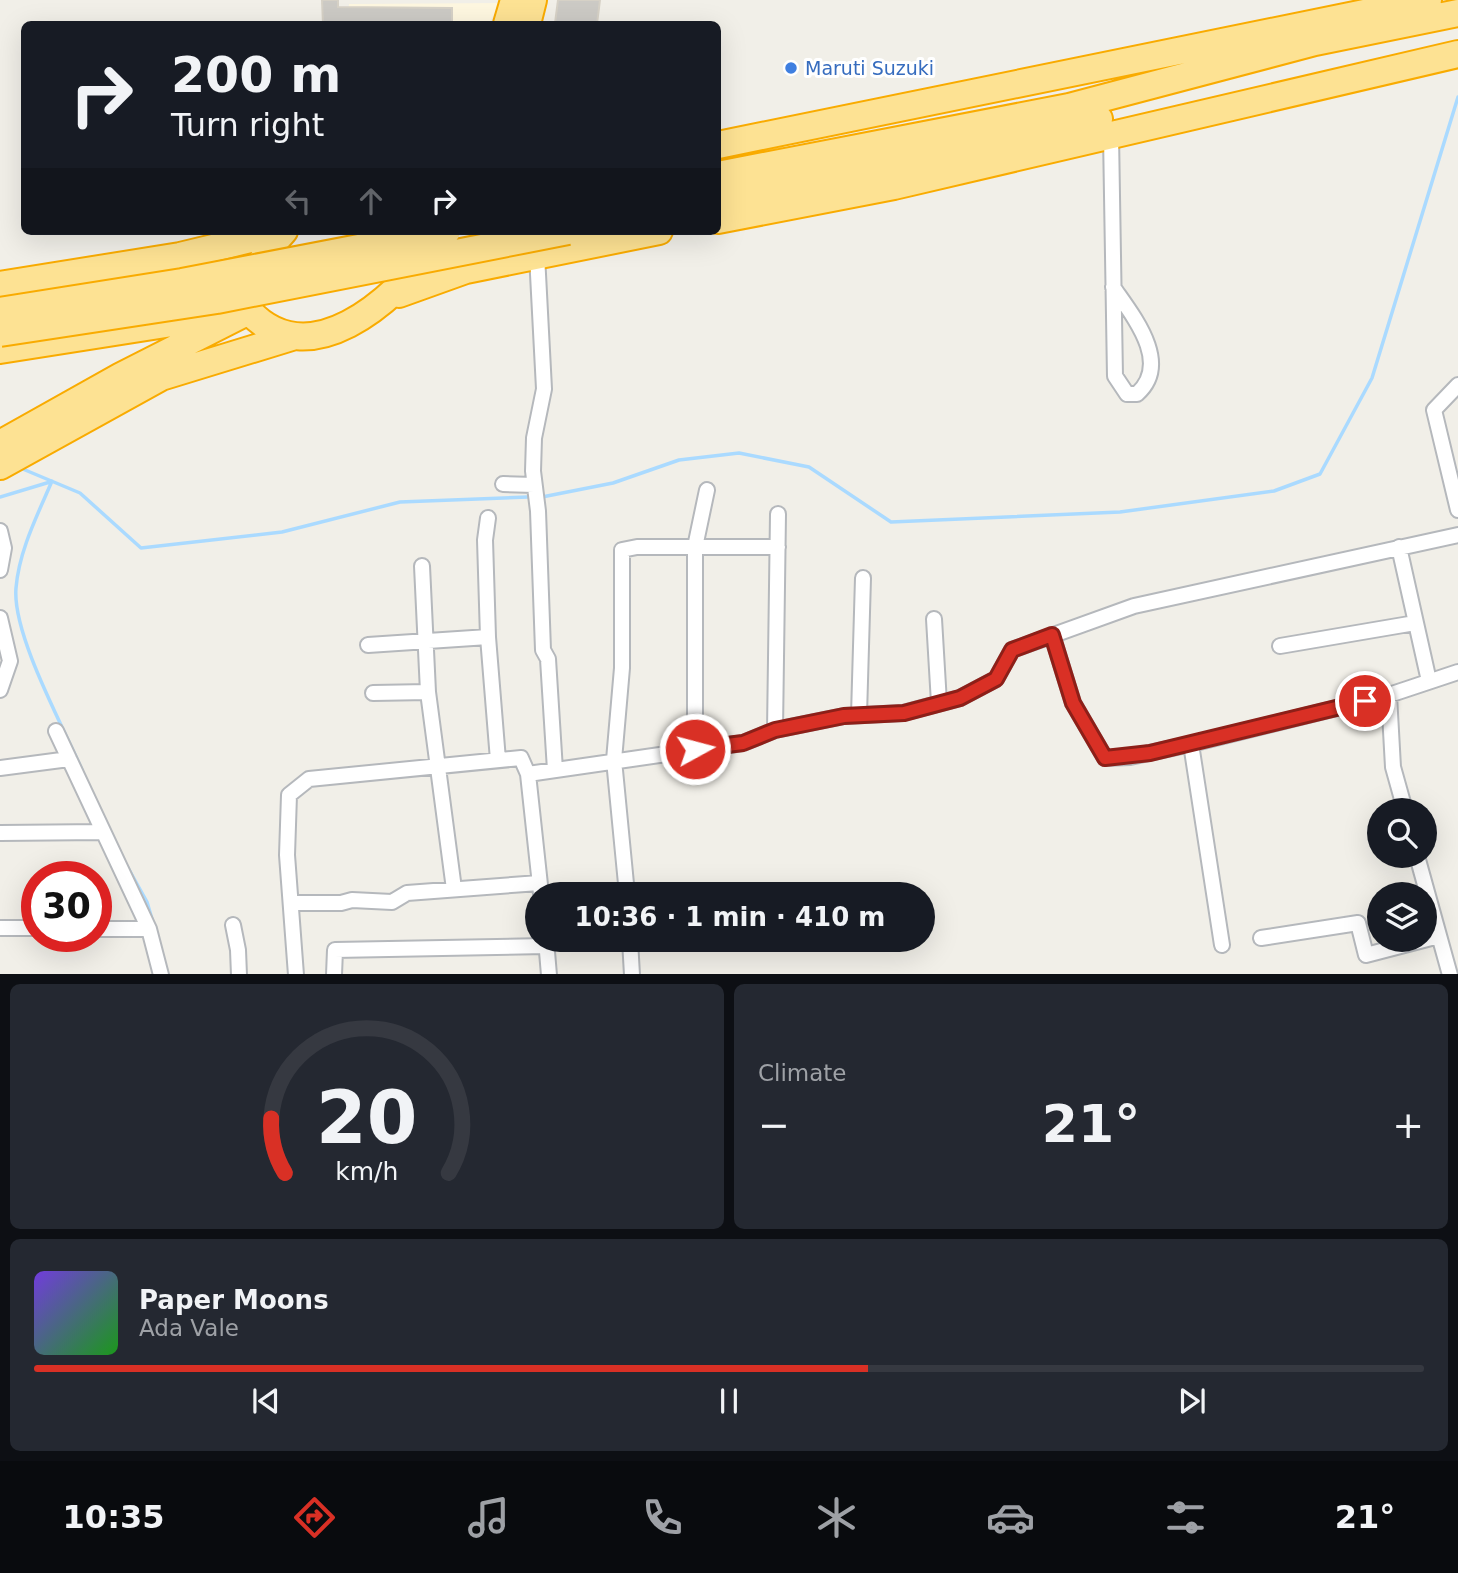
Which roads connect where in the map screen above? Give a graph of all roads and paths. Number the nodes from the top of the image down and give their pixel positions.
1 (514, 0) edge
2 (533, 0) edge
3 (1428, 0) edge
4 (1458, 13) edge
5 (508, 21) edge
6 (528, 21) edge
7 (1458, 39) edge
8 (1458, 54) edge
9 (1074, 115) junction
10 (1111, 135) junction
11 (721, 144) edge
12 (721, 174) edge
13 (721, 199) edge
14 (721, 219) edge
15 (267, 235) edge
16 (281, 235) edge
17 (424, 235) edge
18 (442, 235) edge
19 (548, 235) edge
20 (639, 235) edge
21 (537, 255) junction
22 (122, 266) junction
23 (0, 276) edge
24 (0, 285) edge
25 (1113, 287) junction
26 (388, 299) junction
27 (249, 311) junction
28 (0, 312) edge
29 (0, 333) edge
30 (295, 336) junction
31 (0, 350) edge
32 (1458, 385) edge
33 (60, 422) junction
34 (0, 444) edge
35 (0, 466) edge
36 (503, 484) dead end
37 (534, 485) junction
38 (707, 490) dead end
39 (1458, 510) edge
40 (778, 514) dead end
41 (488, 519) dead end
42 (0, 531) edge
43 (1458, 535) edge
44 (695, 547) junction
45 (778, 547) junction
46 (1399, 547) junction
47 (422, 566) dead end
48 (0, 570) edge
49 (863, 578) dead end
50 (0, 618) edge
51 (934, 620) dead end
52 (1415, 623) junction
53 (1052, 635) junction
54 (488, 637) junction
55 (424, 640) junction
56 (368, 645) dead end
57 (1280, 646) dead end
58 (1458, 673) edge
59 (1429, 681) junction
60 (0, 690) edge
61 (428, 692) junction
62 (373, 693) dead end
63 (1389, 695) junction
64 (939, 703) junction
65 (859, 715) junction
66 (775, 730) junction
67 (56, 731) dead end
68 (1191, 744) junction
69 (695, 749) junction
70 (69, 759) junction
71 (499, 760) junction
72 (614, 760) junction
73 (436, 767) junction
74 (0, 768) edge
75 (555, 770) junction
76 (528, 774) junction
77 (1402, 798) edge
78 (102, 832) junction
79 (0, 833) edge
80 (1420, 868) edge
81 (539, 882) edge
82 (626, 882) edge
83 (454, 889) junction
84 (525, 889) edge
85 (291, 904) junction
86 (233, 925) dead end
87 (0, 928) edge
88 (21, 928) edge
89 (112, 929) edge
90 (149, 929) junction
91 (1439, 936) junction
92 (1261, 938) dead end
93 (525, 944) edge
94 (1222, 945) dead end
95 (547, 952) edge
96 (631, 952) edge
97 (161, 974) edge
98 (239, 974) edge
99 (296, 974) edge
100 (334, 974) edge
101 (549, 974) edge
102 (632, 974) edge
103 (1450, 974) edge

1 - 5 highway
2 - 6 highway
3 - 11 highway
4 - 9 highway
7 - 9 highway
8 - 10 highway
9 - 12 highway
9 - 13 highway
10 - 14 highway
10 - 25 street
15 - 22 highway
16 - 27 highway
17 - 28 highway, bridge
18 - 26 highway
19 - 29 highway, bridge
20 - 21 highway
21 - 26 highway
21 - 37 street
22 - 23 highway
22 - 24 highway
25 - 25 street
26 - 30 highway
27 - 30 highway
27 - 31 highway
27 - 33 highway
30 - 33 highway
32 - 39 street
33 - 34 highway
33 - 35 highway
36 - 37 street
37 - 75 street
38 - 44 street
40 - 45 street
41 - 54 street
42 - 48 street
43 - 46 street
44 - 45 street
44 - 69 street
44 - 72 street
45 - 66 street
46 - 52 street
46 - 53 street
47 - 55 street
49 - 65 street
50 - 60 street
51 - 64 street
52 - 57 street
52 - 59 street
53 - 64 street
53 - 68 street
54 - 55 street
54 - 71 street
55 - 56 street
55 - 61 street
58 - 59 street
59 - 63 street
61 - 62 street
61 - 73 street
63 - 68 street
63 - 77 street
64 - 65 street
65 - 66 street
66 - 69 street
67 - 70 street
68 - 94 street
69 - 72 street
70 - 74 street
70 - 78 street
71 - 73 street
71 - 76 street
72 - 75 street
72 - 82 street
73 - 83 street
73 - 85 street
75 - 76 street
76 - 81 street
78 - 79 street
78 - 90 street
80 - 91 street
83 - 84 street
83 - 85 street
85 - 99 street
86 - 98 street
87 - 88 street
89 - 90 street
90 - 97 street
91 - 92 street
91 - 103 street
93 - 100 street
95 - 101 street
96 - 102 street

